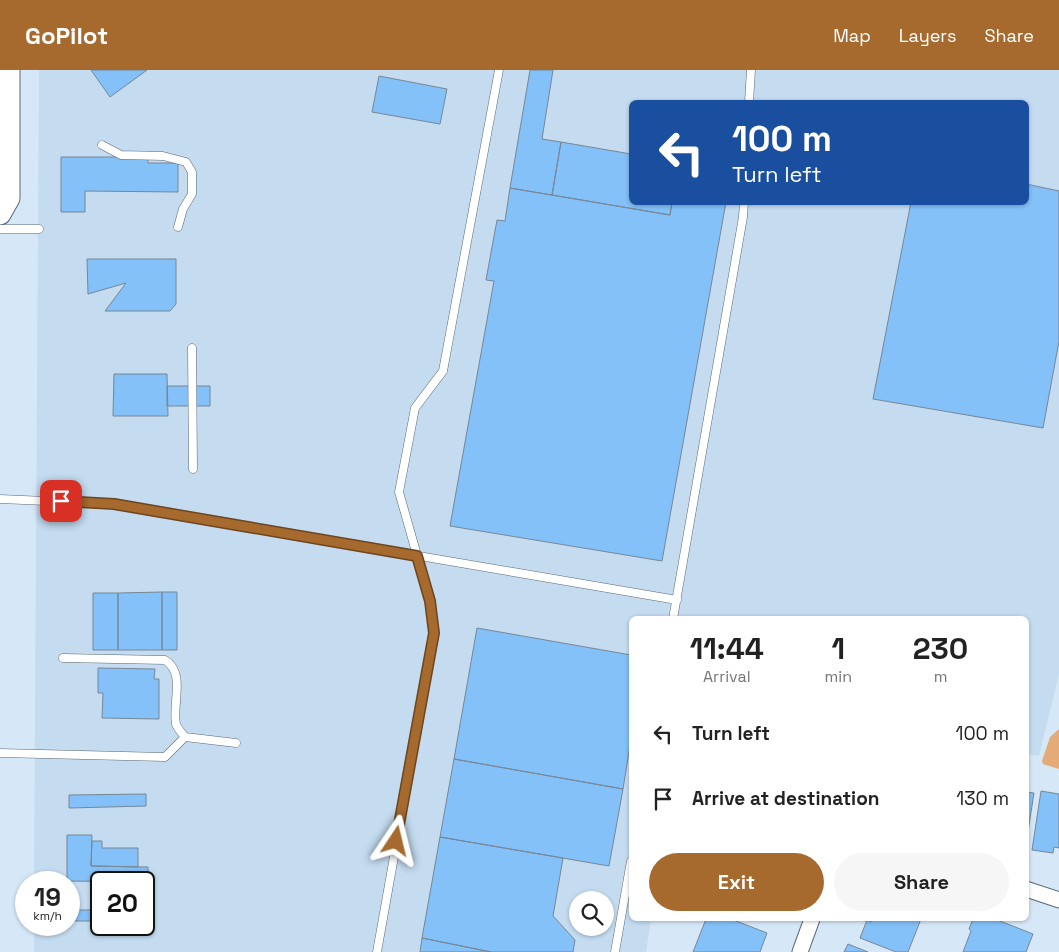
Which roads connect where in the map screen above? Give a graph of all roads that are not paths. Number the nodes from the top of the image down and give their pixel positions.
1 (9, 70) edge
2 (499, 70) edge
3 (751, 70) edge
4 (749, 100) edge
5 (102, 145) dead end
6 (744, 205) edge
7 (0, 214) edge
8 (178, 226) dead end
9 (39, 229) dead end
10 (0, 230) edge
11 (192, 348) dead end
12 (193, 469) dead end
13 (0, 499) edge
14 (417, 556) junction
15 (677, 600) junction
16 (674, 616) edge
17 (63, 658) dead end
18 (185, 737) junction
19 (236, 743) dead end
20 (0, 754) edge
21 (629, 873) edge
22 (1029, 890) edge
23 (1059, 900) edge
24 (811, 921) edge
25 (377, 952) edge
26 (616, 952) edge
27 (800, 952) edge

1 - 7 main road
2 - 14 lane
3 - 4 lane
5 - 8 lane
6 - 15 lane
9 - 10 lane
11 - 12 lane
13 - 14 lane
14 - 15 lane
14 - 25 lane
15 - 16 lane
17 - 18 lane
18 - 19 lane
18 - 20 lane
21 - 26 lane
22 - 23 street
24 - 27 street

